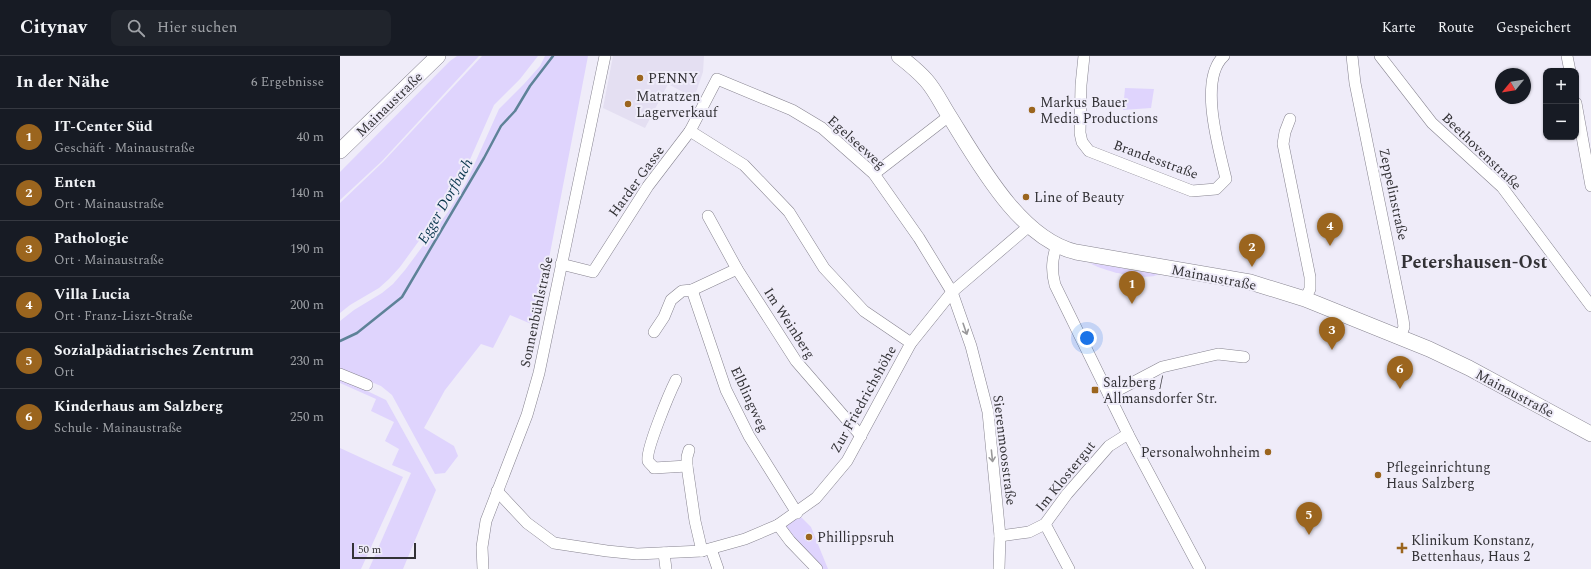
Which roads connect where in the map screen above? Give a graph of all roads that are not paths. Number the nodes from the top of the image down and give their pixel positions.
1 (438, 56) edge
2 (605, 56) edge
3 (899, 56) edge
4 (1084, 56) edge
5 (1224, 56) edge
6 (1352, 56) edge
7 (1380, 56) edge
8 (1567, 56) edge
9 (1569, 68) edge
10 (717, 79) joint
11 (1576, 104) edge
12 (949, 116) junction
13 (1290, 119) dead end
14 (690, 131) junction
15 (340, 151) edge
16 (874, 174) junction
17 (1591, 186) edge
18 (708, 216) dead end
19 (1029, 226) junction
20 (1057, 244) junction
21 (562, 264) junction
22 (737, 269) junction
23 (692, 290) junction
24 (952, 292) junction
25 (1305, 299) junction
26 (1591, 306) edge
27 (654, 332) dead end
28 (1400, 338) junction
29 (911, 343) junction
30 (1244, 357) dead end
31 (340, 374) edge
32 (676, 380) dead end
33 (367, 386) dead end
34 (1109, 395) junction
35 (1128, 434) junction
36 (1591, 434) edge
37 (861, 436) junction
38 (689, 450) dead end
39 (687, 466) junction
40 (497, 491) junction
41 (797, 513) junction
42 (1045, 524) junction
43 (778, 525) junction
44 (1000, 536) junction
45 (706, 550) junction
46 (664, 553) junction
47 (483, 569) edge
48 (666, 569) edge
49 (718, 569) edge
50 (816, 569) edge
51 (999, 569) edge
52 (1069, 569) edge
53 (1200, 569) edge

1 - 15 main road, Mainaustraße
2 - 21 street, Sonnenbühlstraße
3 - 12 main road, Mainaustraße
4 - 5 street, Brandesstraße
6 - 28 street, Zeppelinstraße
7 - 26 street, Beethovenstraße
8 - 9 street
10 - 14 street, Harder Gasse
10 - 16 street, Egelseeweg
11 - 17 street
12 - 16 street
12 - 19 main road, Mainaustraße
13 - 25 street
14 - 21 street, Harder Gasse
14 - 29 street
16 - 24 street, Egelseeweg
18 - 22 street, Im Weinberg
19 - 20 main road, Mainaustraße
19 - 24 street, Zur Friedrichshöhe
20 - 25 main road, Mainaustraße
20 - 34 street
21 - 40 street, Sonnenbühlstraße
22 - 23 street
22 - 37 street, Im Weinberg
23 - 27 street
23 - 41 street, Elblingweg
24 - 29 street, Zur Friedrichshöhe
24 -> 44 street, Sierenmoosstraße
25 - 28 main road, Mainaustraße
28 - 36 main road, Mainaustraße
29 - 37 street, Zur Friedrichshöhe
30 - 34 street
31 - 33 street
32 - 39 street
34 - 35 street
35 - 42 street, Im Klostergut
35 - 53 street
37 - 41 street, Zur Friedrichshöhe
38 - 39 street
39 - 45 street
40 - 46 street, Zur Friedrichshöhe
40 - 47 street, Sonnenbühlstraße
41 - 43 street, Zur Friedrichshöhe
42 - 44 street, Im Klostergut
42 - 52 street
43 - 45 street, Zur Friedrichshöhe
43 - 50 street
44 - 51 street, Sierenmoosstraße
45 - 46 street, Zur Friedrichshöhe
45 - 49 street
46 - 48 street

